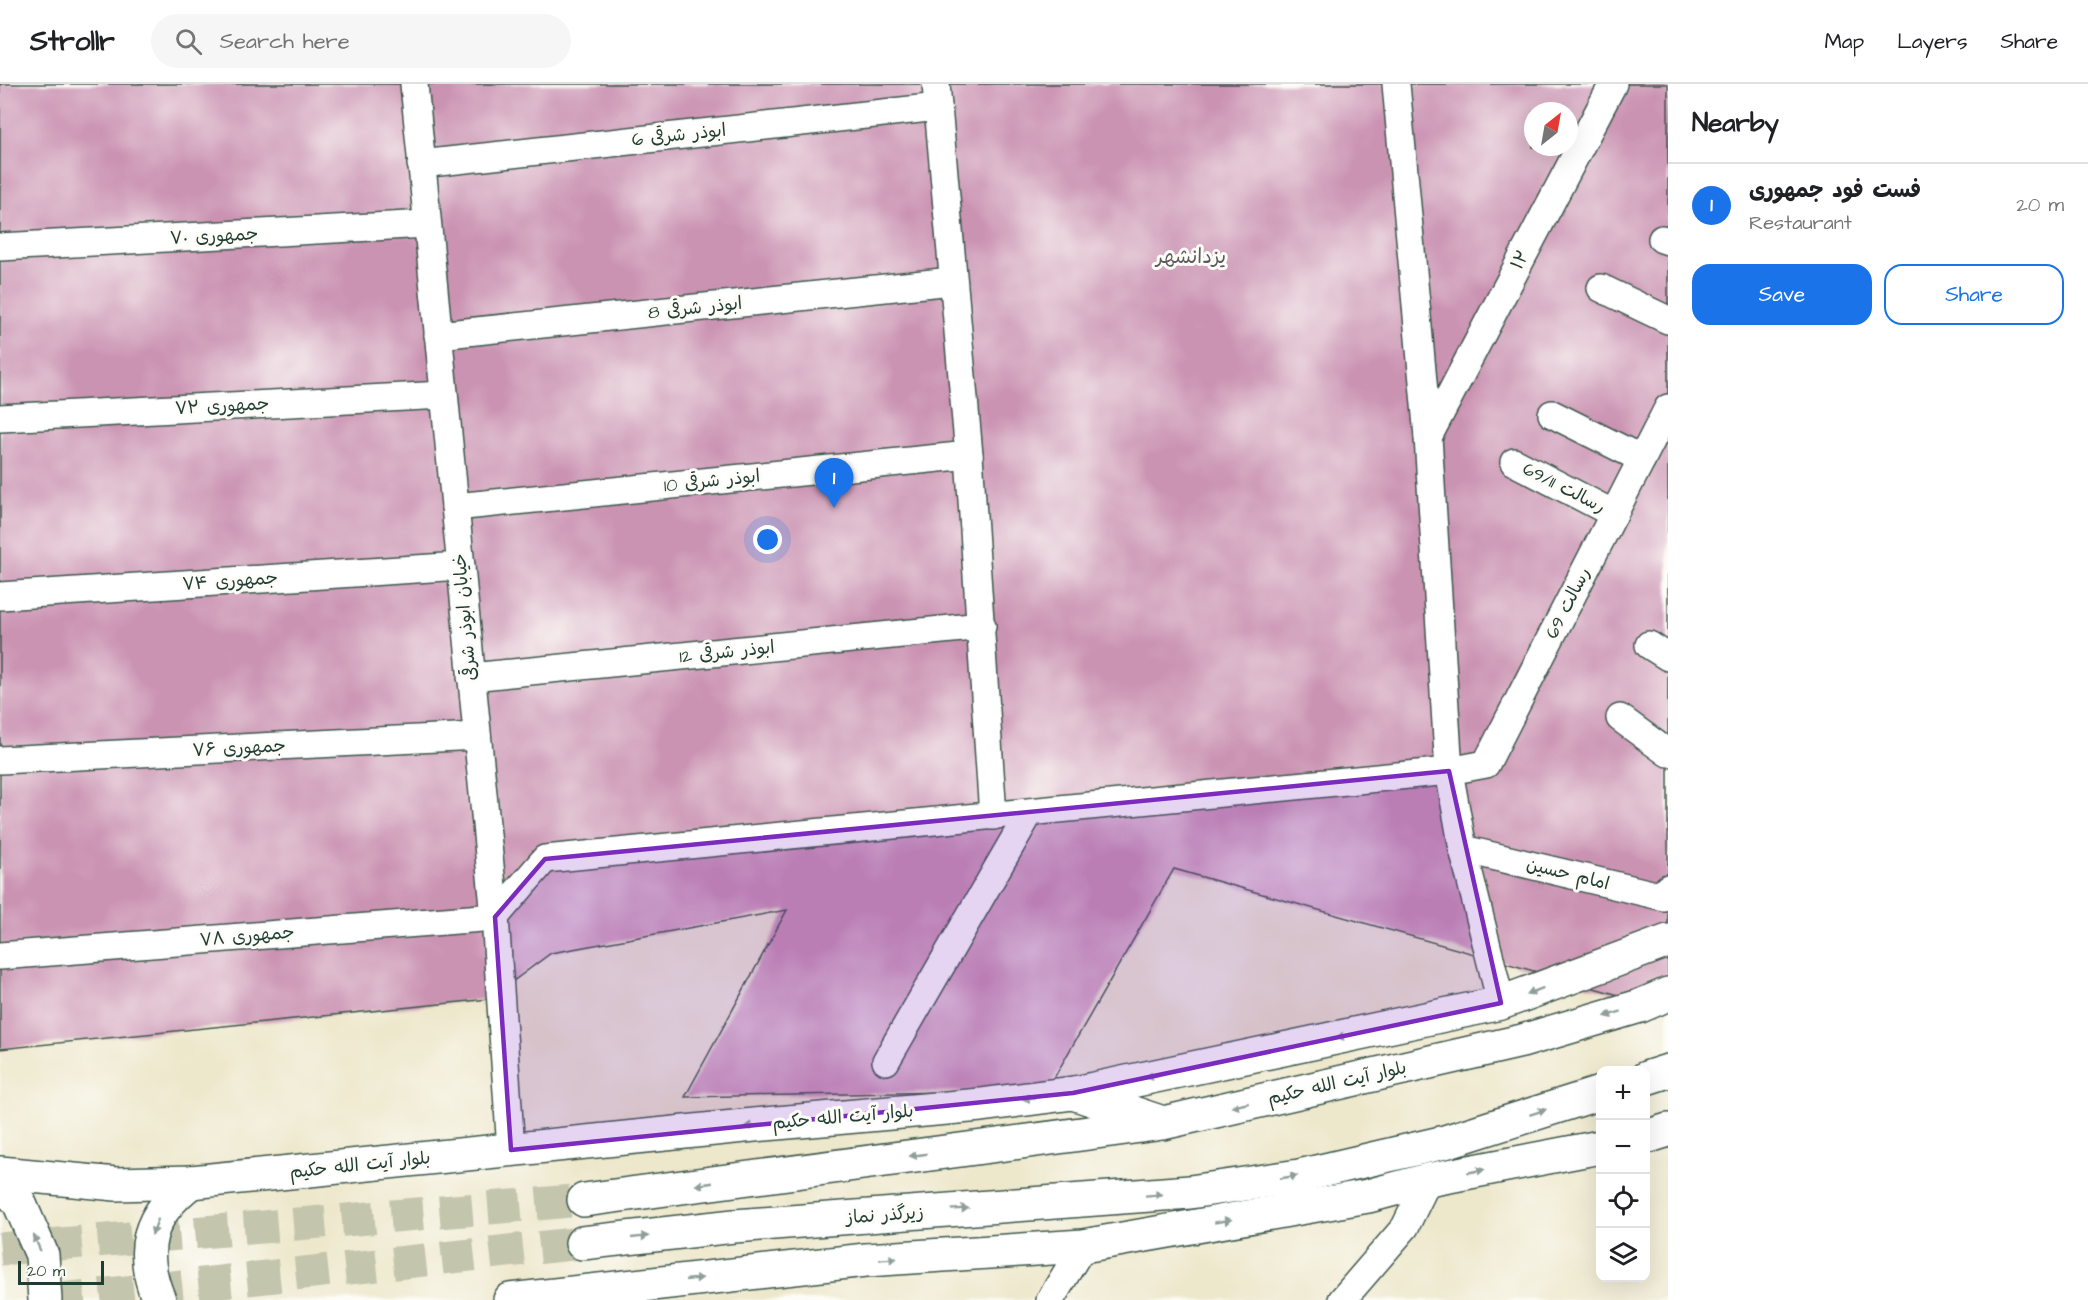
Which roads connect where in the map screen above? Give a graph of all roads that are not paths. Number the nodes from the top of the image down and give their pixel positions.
1 (414, 84) edge
2 (1396, 84) edge
3 (1613, 84) edge
4 (937, 95) edge
5 (421, 164) junction
6 (427, 224) junction
7 (0, 247) edge
8 (952, 281) junction
9 (1601, 288) dead end
10 (1668, 320) edge
11 (438, 335) junction
12 (444, 394) junction
13 (1668, 408) edge
14 (1552, 414) dead end
15 (0, 418) edge
16 (1428, 436) junction
17 (969, 455) junction
18 (1642, 459) junction
19 (1514, 462) dead end
20 (454, 507) junction
21 (1614, 514) junction
22 (461, 566) junction
23 (0, 597) edge
24 (982, 626) junction
25 (471, 677) junction
26 (1620, 718) dead end
27 (477, 736) junction
28 (1668, 753) edge
29 (0, 760) edge
30 (1449, 771) junction
31 (1030, 812) junction
32 (993, 816) junction
33 (1463, 849) junction
34 (1668, 888) edge
35 (495, 917) junction
36 (1668, 941) edge
37 (0, 956) edge
38 (1668, 994) edge
39 (1501, 1004) junction
40 (886, 1061) dead end
41 (1668, 1071) edge
42 (1650, 1077) edge
43 (1073, 1093) junction
44 (1596, 1094) edge
45 (1163, 1123) junction
46 (1668, 1130) edge
47 (1650, 1136) edge
48 (1596, 1141) edge
49 (1445, 1142) junction
50 (1596, 1149) edge
51 (511, 1150) junction
52 (0, 1173) edge
53 (1428, 1180) junction
54 (0, 1181) edge
55 (191, 1182) junction
56 (584, 1200) tunnel mouth
57 (582, 1243) tunnel mouth
58 (1083, 1245) junction
59 (45, 1300) edge
60 (159, 1300) edge
61 (510, 1300) edge
62 (1050, 1300) edge
63 (1342, 1300) edge

1 - 5 street, خیابان ابوذر شرقی
2 - 16 street
3 - 16 street, ۱۲
4 - 5 street, ابوذر شرقی 6
4 - 8 street
5 - 6 street, خیابان ابوذر شرقی
6 - 7 street, جمهوری ۷۰
6 - 11 street, خیابان ابوذر شرقی
8 - 11 street, ابوذر شرقی 8
8 - 17 street
9 - 10 street
11 - 12 street, خیابان ابوذر شرقی
12 - 15 street, جمهوری ۷۲
12 - 20 street, خیابان ابوذر شرقی
13 - 18 street, رسالت 69
14 - 18 street
16 - 30 street
17 - 20 street, ابوذر شرقی 10
17 - 24 street
18 - 21 street, رسالت 69
19 - 21 street, رسالت 69/11
20 - 22 street, خیابان ابوذر شرقی
21 - 30 street, رسالت 69
22 - 23 street, جمهوری ۷۴
22 - 25 street, خیابان ابوذر شرقی
24 - 25 street, ابوذر شرقی 12
24 - 32 street
25 - 27 street, خیابان ابوذر شرقی
26 - 28 street
27 - 29 street, جمهوری ۷۶
27 - 35 street, خیابان ابوذر شرقی
30 - 31 street
30 - 33 street
31 - 32 street
31 - 40 street
32 - 35 street
33 - 34 street, امام حسین
33 - 39 street
35 - 37 street, جمهوری ۷۸
35 - 51 street, خیابان ابوذر شرقی
36 -> 39 main road
38 -> 45 main road, بلوار آیت الله حکیم
39 -> 43 main road
41 - 42 main road
43 - 45 main road, بلوار آیت الله حکیم
43 -> 51 main road, بلوار آیت الله حکیم
49 -> 44 main road
45 -> 56 main road
46 - 47 main road
48 - 49 main road
57 -> 49 main road, زیرگذر نماز
53 -> 50 main road
51 - 55 main road, بلوار آیت الله حکیم
52 - 55 main road, بلوار آیت الله حکیم
58 -> 53 main road
53 - 63 street
59 -> 54 main road
55 -> 60 main road
61 -> 58 main road
58 - 62 street

